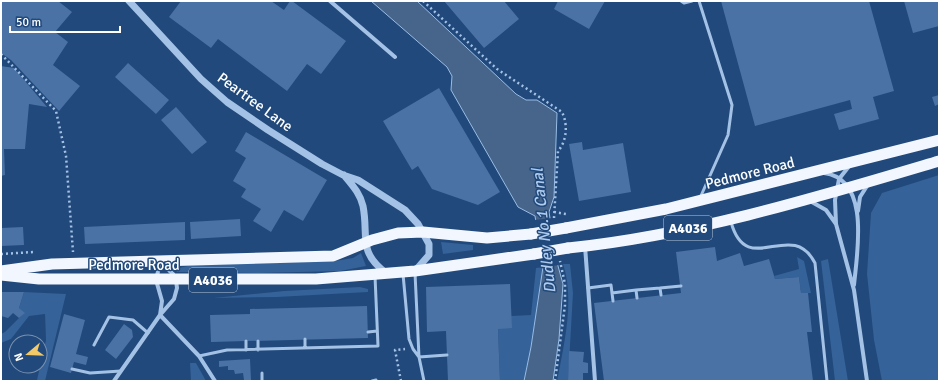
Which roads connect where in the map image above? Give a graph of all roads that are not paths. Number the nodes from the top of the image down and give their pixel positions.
1 (129, 1) edge
2 (330, 1) edge
3 (681, 1) edge
4 (692, 1) edge
5 (699, 1) edge
6 (394, 57) dead end
7 (939, 140) edge
8 (939, 161) edge
9 (851, 163) junction
10 (816, 172) junction
11 (343, 175) junction
12 (839, 179) junction
13 (871, 182) junction
14 (842, 189) junction
15 (805, 199) junction
16 (698, 201) junction
17 (858, 213) junction
18 (730, 218) junction
19 (836, 224) junction
20 (423, 232) junction
21 (365, 243) junction
22 (585, 246) junction
23 (160, 262) junction
24 (1, 271) edge
25 (415, 271) junction
26 (403, 273) junction
27 (387, 274) junction
28 (1, 275) edge
29 (375, 275) junction
30 (156, 280) junction
31 (176, 280) junction
32 (680, 286) dead end
33 (588, 288) junction
34 (660, 288) junction
35 (636, 290) junction
36 (854, 290) junction
37 (612, 292) junction
38 (661, 295) dead end
39 (637, 298) dead end
40 (613, 301) dead end
41 (160, 315) junction
42 (377, 331) junction
43 (368, 332) dead end
44 (148, 333) junction
45 (305, 340) dead end
46 (246, 341) dead end
47 (258, 341) dead end
48 (94, 345) dead end
49 (305, 348) junction
50 (246, 350) junction
51 (258, 350) junction
52 (447, 355) dead end
53 (199, 356) junction
54 (419, 357) junction
55 (72, 369) dead end
56 (121, 371) junction
57 (262, 373) dead end
58 (376, 380) dead end
59 (114, 381) edge
60 (214, 381) edge
61 (262, 381) edge
62 (372, 381) edge
63 (424, 381) edge
64 (595, 381) edge
65 (827, 381) edge
66 (867, 381) edge

1 - 11 street, Peartree Lane
2 - 6 street
3 - 4 lane
5 - 16 lane
7 - 9 highway, Pedmore Road / A4036
8 - 13 highway, A4036
9 - 10 highway, Pedmore Road / A4036
9 - 12 street
10 - 12 street
10 - 16 highway, Pedmore Road / A4036
11 - 20 street, Peartree Lane
11 - 21 street, Peartree Lane
12 - 14 street
12 - 14 street
13 - 14 highway, A4036
13 - 17 street
14 - 15 highway, A4036
14 - 17 street
14 - 19 street
15 - 18 highway, A4036
15 - 19 street
16 - 20 highway, Pedmore Road / A4036, bridge
17 - 36 street
18 - 22 highway, A4036
18 - 65 lane
19 - 36 street
20 - 21 highway, A4036
20 - 25 street
21 - 23 highway, Pedmore Road / A4036
21 - 27 street
22 - 25 highway, A4036, bridge
22 - 33 street
23 - 24 highway, Pedmore Road / A4036
23 - 30 street
23 - 31 street
25 - 26 highway, A4036
25 - 54 lane
26 - 27 highway, A4036
26 - 54 lane
27 - 29 highway, Pedmore Road / A4036
28 - 30 highway, Pedmore Road / A4036
29 - 31 highway, Pedmore Road / A4036
29 - 42 lane
30 - 31 highway, Pedmore Road / A4036
30 - 41 street
31 - 41 street
32 - 34 lane
33 - 37 lane
33 - 64 street
34 - 35 lane
34 - 38 lane
35 - 37 lane
35 - 39 lane
36 - 66 street
37 - 40 lane
41 - 44 street
41 - 53 street
42 - 43 lane
42 - 49 lane
44 - 48 lane
44 - 56 street
45 - 49 lane
46 - 50 lane
47 - 51 lane
49 - 51 lane
50 - 51 lane
50 - 53 lane
52 - 54 lane
53 - 60 street
54 - 63 lane
55 - 56 lane
56 - 59 street
57 - 61 lane
58 - 62 lane

